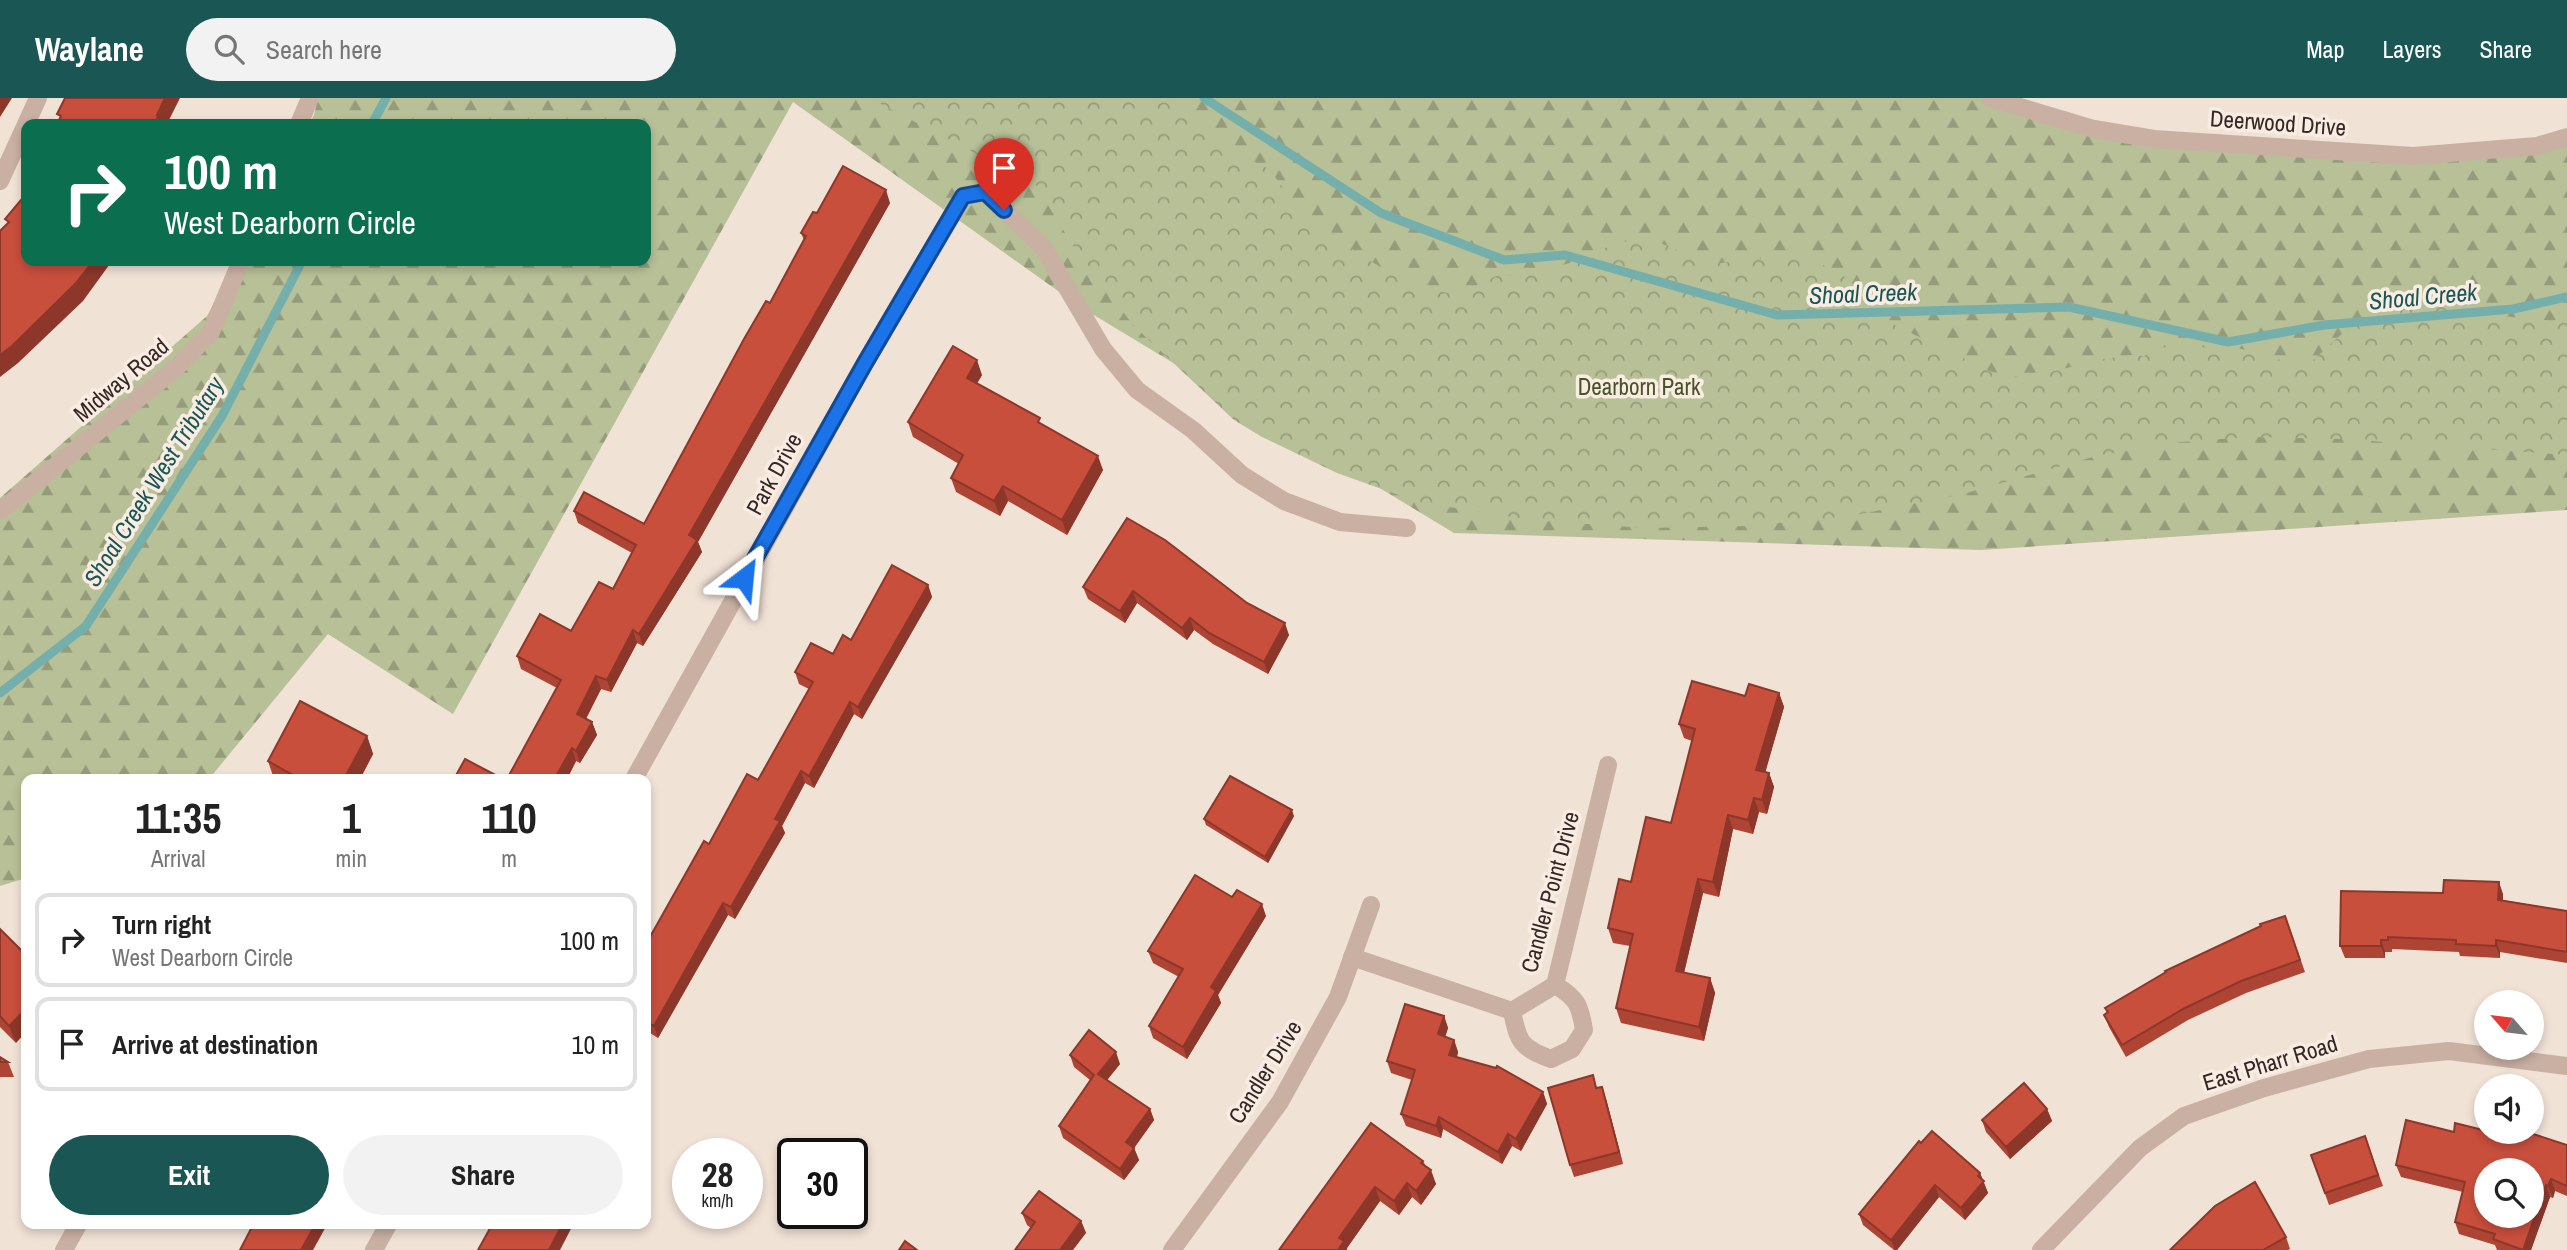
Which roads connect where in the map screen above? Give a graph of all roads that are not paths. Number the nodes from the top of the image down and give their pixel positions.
1 (38, 98) edge
2 (310, 98) edge
3 (1990, 98) edge
4 (28, 119) edge
5 (301, 119) edge
6 (21, 135) edge
7 (2567, 137) edge
8 (0, 181) edge
9 (239, 266) edge
10 (0, 511) edge
11 (1407, 528) dead end
12 (1608, 765) dead end
13 (637, 774) edge
14 (1371, 905) dead end
15 (1352, 957) junction
16 (1555, 985) junction
17 (1512, 1011) junction
18 (2567, 1066) edge
19 (76, 1229) edge
20 (386, 1229) edge
21 (64, 1250) edge
22 (374, 1250) edge
23 (1172, 1250) edge
24 (2041, 1250) edge

1 - 4 street
2 - 5 street
3 - 7 street, Deerwood Drive
6 - 8 street
9 - 10 street, Midway Road
11 - 13 street, Park Drive
12 - 16 street, Candler Point Drive
14 - 15 street, Candler Drive
15 - 17 street
15 - 23 street, Candler Drive
16 - 17 street, Candler Point Drive
16 - 17 street
18 - 24 street, East Pharr Road
19 - 21 street
20 - 22 street

